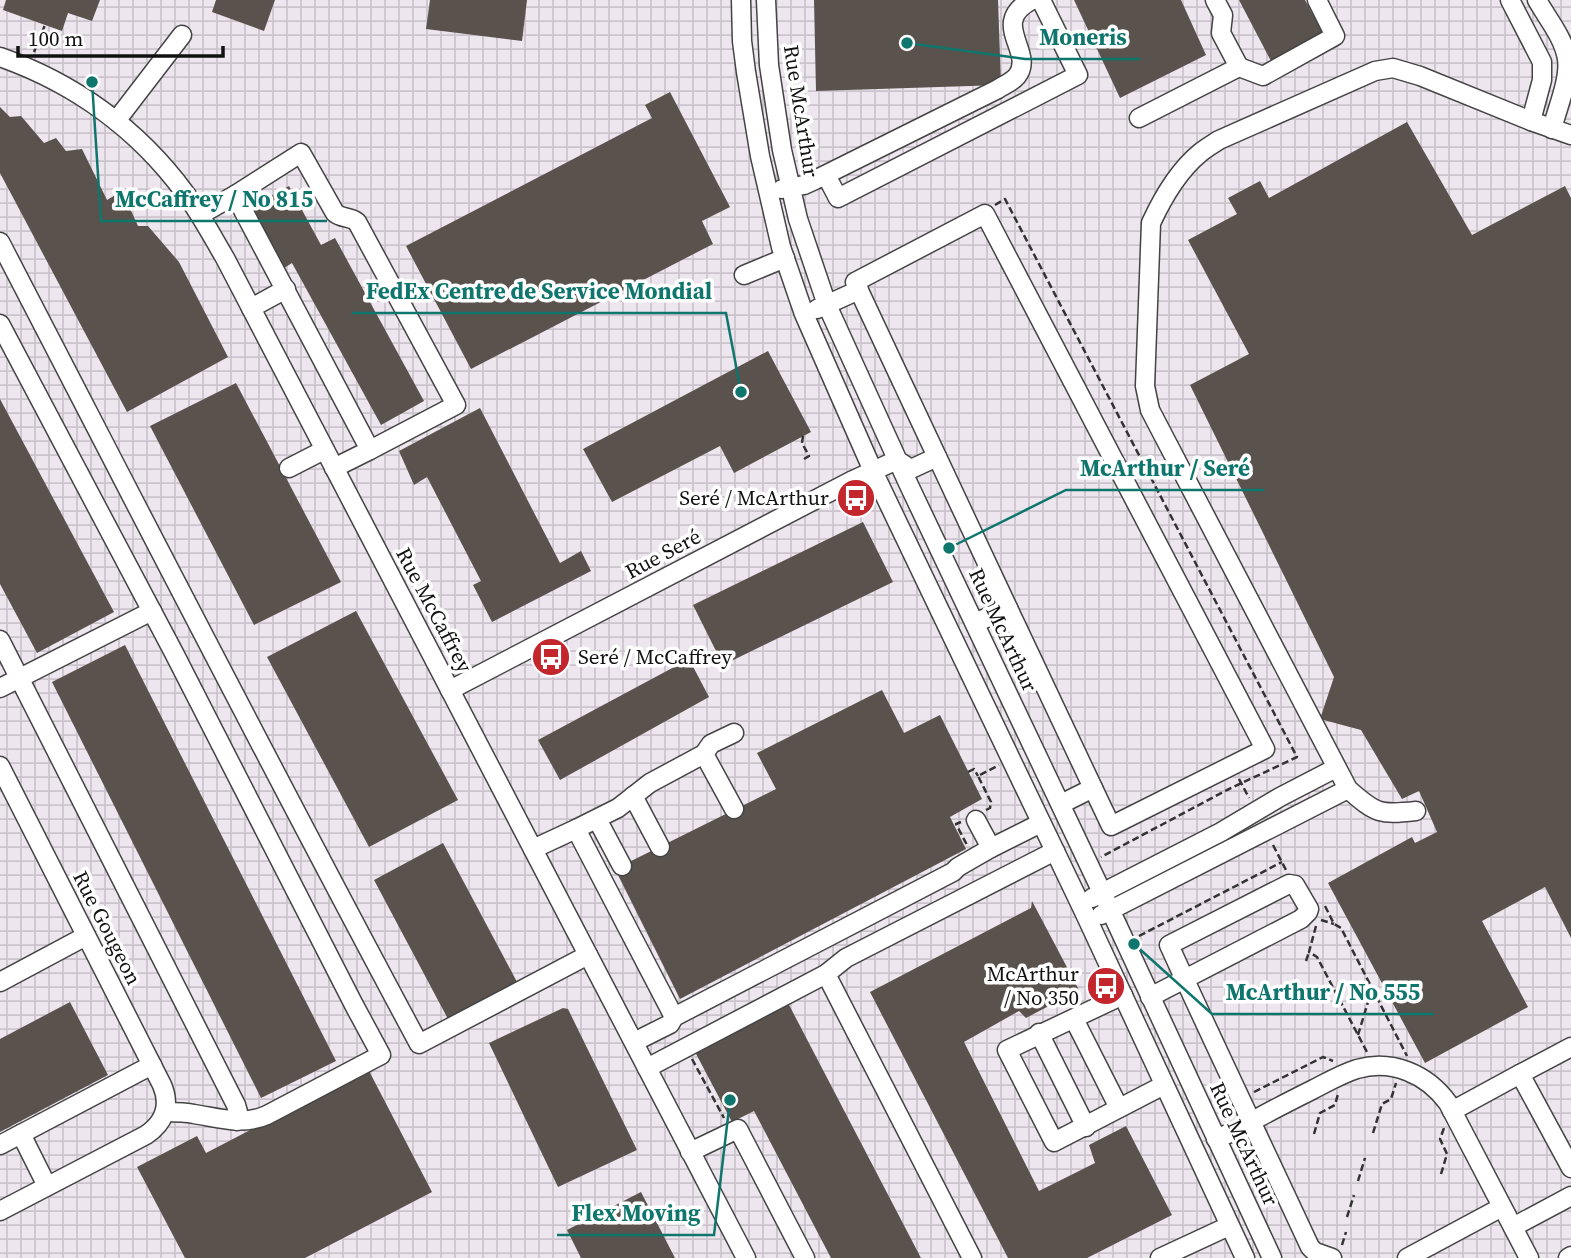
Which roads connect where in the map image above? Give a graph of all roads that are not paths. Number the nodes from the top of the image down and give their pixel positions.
1 (741, 0) edge
2 (766, 0) edge
3 (1032, 0) edge
4 (1041, 0) edge
5 (1215, 0) edge
6 (1317, 0) edge
7 (1510, 0) edge
8 (1537, 0) edge
9 (182, 35) dead end
10 (767, 40) junction
11 (743, 41) junction
12 (0, 57) edge
13 (1239, 66) junction
14 (1139, 118) dead end
15 (116, 121) junction
16 (1531, 121) junction
17 (1552, 129) junction
18 (1571, 135) edge
19 (826, 175) junction
20 (790, 187) junction
21 (768, 192) junction
22 (235, 195) junction
23 (200, 215) junction
24 (0, 242) edge
25 (785, 258) junction
26 (744, 275) dead end
27 (286, 289) junction
28 (859, 290) junction
29 (827, 305) junction
30 (251, 308) junction
31 (804, 314) junction
32 (0, 324) edge
33 (324, 450) junction
34 (370, 450) junction
35 (937, 457) junction
36 (897, 460) junction
37 (289, 468) dead end
38 (334, 468) junction
39 (873, 471) junction
40 (1008, 607) junction
41 (152, 611) junction
42 (975, 623) junction
43 (0, 640) edge
44 (19, 678) junction
45 (0, 688) edge
46 (450, 690) junction
47 (734, 733) dead end
48 (704, 754) junction
49 (0, 766) edge
50 (1336, 768) junction
51 (1093, 788) junction
52 (1349, 789) junction
53 (633, 796) junction
54 (1060, 804) junction
55 (734, 809) dead end
56 (1416, 811) dead end
57 (597, 819) junction
58 (976, 820) dead end
59 (1041, 823) junction
60 (576, 829) junction
61 (660, 847) dead end
62 (991, 848) junction
63 (533, 849) junction
64 (1055, 851) junction
65 (622, 866) dead end
66 (1102, 892) junction
67 (1081, 904) junction
68 (1111, 910) junction
69 (1089, 922) junction
70 (86, 936) junction
71 (588, 955) junction
72 (826, 974) junction
73 (1184, 979) junction
74 (0, 982) edge
75 (1123, 995) junction
76 (1150, 996) junction
77 (674, 1017) junction
78 (1074, 1019) junction
79 (1039, 1033) junction
80 (634, 1042) junction
81 (1571, 1047) edge
82 (152, 1065) junction
83 (647, 1068) junction
84 (1520, 1074) junction
85 (1164, 1085) junction
86 (1119, 1108) junction
87 (165, 1112) junction
88 (1448, 1117) junction
89 (237, 1121) junction
90 (1253, 1123) junction
91 (1086, 1127) junction
92 (22, 1134) junction
93 (1216, 1139) junction
94 (0, 1145) edge
95 (690, 1152) junction
96 (1571, 1168) edge
97 (47, 1186) junction
98 (1571, 1196) edge
99 (1502, 1207) junction
100 (0, 1211) edge
101 (1229, 1226) junction
102 (1513, 1227) junction
103 (746, 1258) edge
104 (805, 1258) edge
105 (972, 1258) edge
106 (1160, 1258) edge
107 (1245, 1258) edge
108 (1272, 1258) edge
109 (1332, 1258) edge
110 (1407, 1258) edge
111 (1529, 1258) edge

1 - 11 street
2 - 10 street, Rue McArthur
3 - 19 street
4 - 19 street
5 - 13 street
6 - 13 street
7 - 16 street
8 - 17 street
9 - 15 street
10 - 11 street
10 - 20 street, Rue McArthur
11 - 21 street
12 - 15 street, Rue McCaffrey
13 - 14 street
15 - 23 street, Rue McCaffrey
16 - 17 street
16 - 50 street
17 - 18 street
19 - 20 street
20 - 21 street
20 - 29 street, Rue McArthur
21 - 25 street
22 - 23 street
22 - 27 street
22 - 34 street
23 - 30 street, Rue McCaffrey
24 - 71 street
25 - 26 street
25 - 31 street
27 - 30 street
27 - 34 street
28 - 29 street
28 - 35 street
28 - 51 street
29 - 31 street
29 - 36 street, Rue McArthur
30 - 33 street, Rue McCaffrey
31 - 39 street
32 - 41 street
33 - 37 street
33 - 38 street, Rue McCaffrey
34 - 38 street
35 - 36 street
35 - 40 street
36 - 39 street, Rue Seré
36 - 42 street, Rue McArthur
38 - 46 street, Rue McCaffrey
39 - 46 street, Rue Seré
39 - 59 street
40 - 42 street
40 - 51 street
41 - 44 street
41 - 89 street
42 - 54 street, Rue McArthur
43 - 44 street
44 - 45 street
44 - 89 street
46 - 63 street, Rue McCaffrey
47 - 48 street
48 - 53 street
48 - 55 street
49 - 70 street, Rue Gougeon
50 - 52 street
50 - 66 street
51 - 54 street
52 - 56 street
52 - 68 street
53 - 57 street
53 - 61 street
54 - 66 street, Rue McArthur
57 - 60 street
57 - 65 street
58 - 62 street
59 - 62 street
59 - 64 street
60 - 63 street
60 - 77 street
62 - 77 street
63 - 71 street, Rue McCaffrey
64 - 67 street
64 - 72 street
66 - 67 street
66 - 68 street, Rue McArthur
67 - 69 street
68 - 69 street
68 - 76 street, Rue McArthur
69 - 75 street
70 - 74 street
70 - 82 street, Rue Gougeon
71 - 80 street, Rue McCaffrey
72 - 83 street
72 - 105 street
73 - 73 street
73 - 76 street
73 - 90 street
75 - 78 street
75 - 85 street
76 - 93 street, Rue McArthur
77 - 80 street
78 - 79 street
78 - 86 street
79 - 91 street
79 - 91 street
80 - 83 street, Rue McCaffrey
81 - 84 street
82 - 87 street, Rue Gougeon
82 - 92 street
83 - 95 street, Rue McCaffrey
84 - 88 street
84 - 96 street
85 - 86 street
85 - 101 street
86 - 91 street
87 - 89 street
87 - 97 street
88 - 90 street
88 - 99 street
90 - 93 street
90 - 109 street
92 - 94 street
92 - 97 street
93 - 108 street, Rue McArthur
95 - 103 street, Rue McCaffrey
95 - 104 street
97 - 100 street
98 - 102 street
99 - 102 street
99 - 110 street
101 - 106 street
101 - 107 street
102 - 111 street

